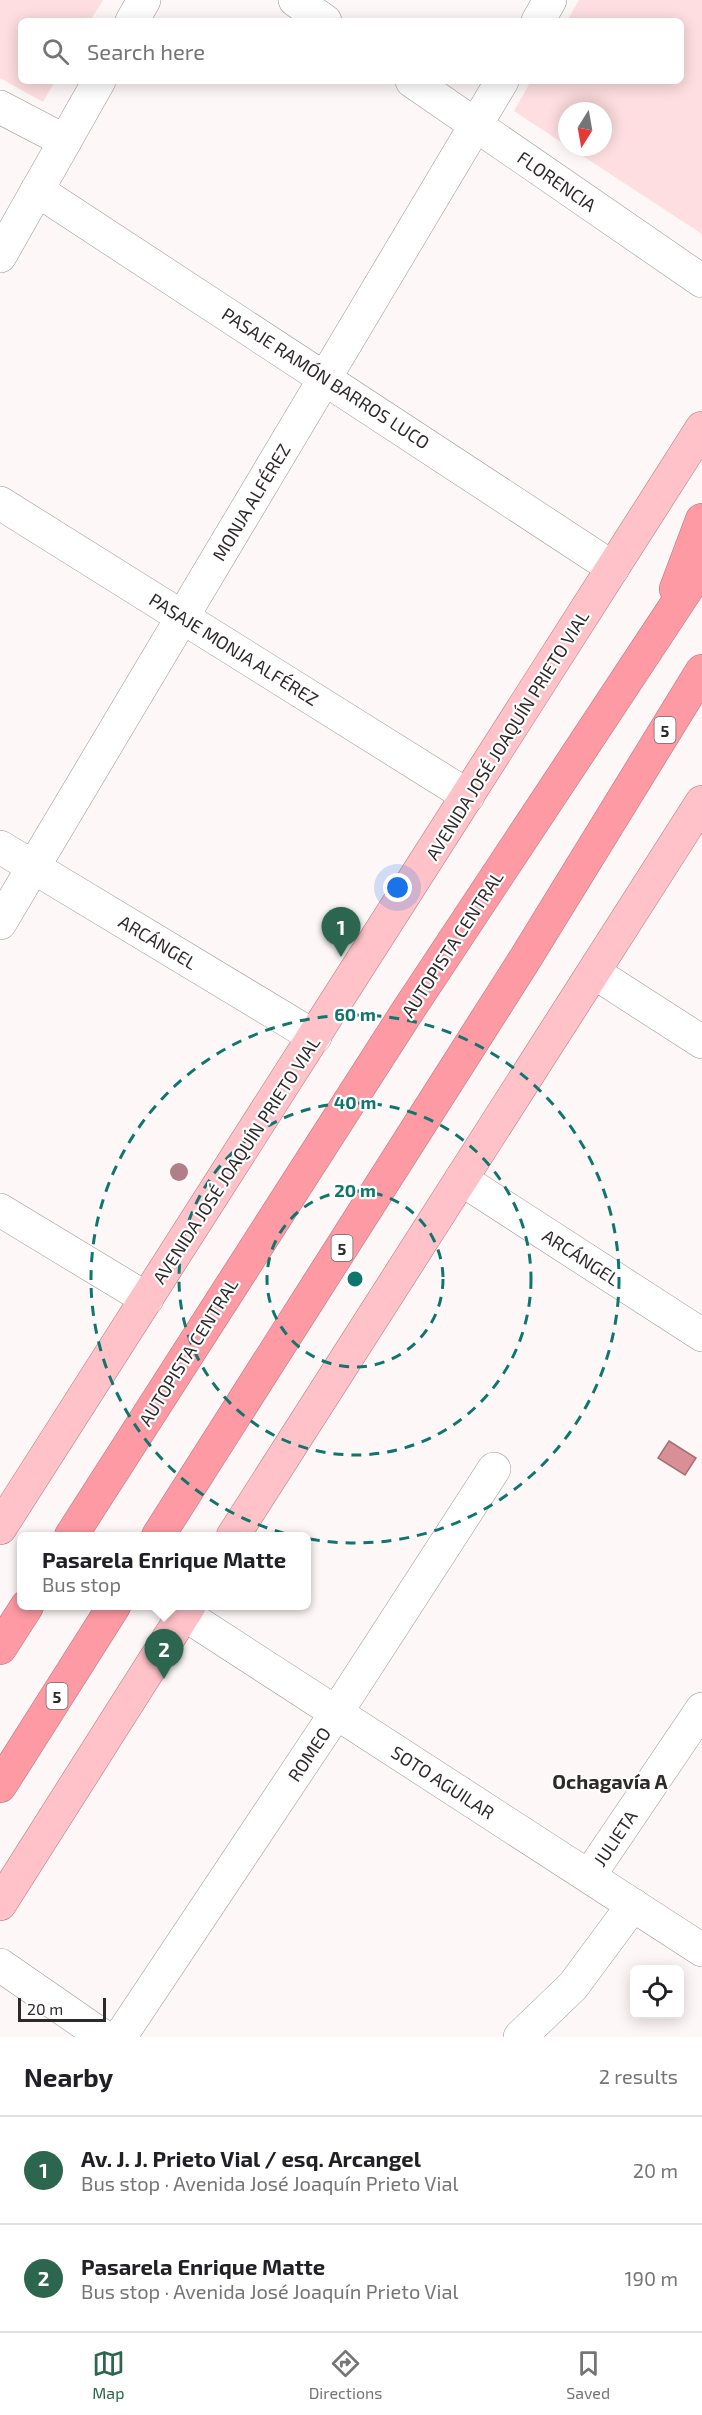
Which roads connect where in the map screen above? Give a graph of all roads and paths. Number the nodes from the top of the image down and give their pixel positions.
1 (144, 0) edge
2 (295, 0) edge
3 (550, 0) edge
4 (134, 18) edge
5 (321, 18) edge
6 (539, 18) edge
7 (97, 84) edge
8 (416, 84) edge
9 (500, 84) edge
10 (0, 107) edge
11 (476, 124) junction
12 (65, 141) junction
13 (37, 190) junction
14 (0, 256) edge
15 (702, 280) edge
16 (325, 377) junction
17 (702, 428) edge
18 (0, 503) edge
19 (702, 520) edge
20 (702, 566) edge
21 (613, 568) junction
22 (182, 616) junction
23 (660, 631) junction
24 (702, 671) edge
25 (702, 706) edge
26 (629, 790) junction
27 (468, 796) junction
28 (702, 802) edge
29 (0, 847) edge
30 (33, 867) junction
31 (0, 922) edge
32 (595, 973) junction
33 (315, 1037) junction
34 (702, 1042) edge
35 (461, 1179) junction
36 (0, 1210) edge
37 (147, 1299) junction
38 (702, 1335) edge
39 (494, 1468) dead end
40 (0, 1528) edge
41 (74, 1532) edge
42 (161, 1532) edge
43 (236, 1532) edge
44 (24, 1610) edge
45 (111, 1610) edge
46 (186, 1610) edge
47 (0, 1648) edge
48 (702, 1709) edge
49 (336, 1713) junction
50 (0, 1786) edge
51 (589, 1876) junction
52 (0, 1904) edge
53 (633, 1905) junction
54 (702, 1950) edge
55 (0, 1965) edge
56 (104, 2037) edge
57 (120, 2037) edge
58 (520, 2037) edge

1 - 4 street
2 - 5 street
3 - 6 street
7 - 12 street
8 - 11 street, FLORENCIA
9 - 11 street, MONJA ALFÉREZ
10 - 12 street
11 - 15 street, FLORENCIA
11 - 16 street, MONJA ALFÉREZ
12 - 13 street
13 - 14 street
13 - 16 street, PASAJE RAMÓN BARROS LUCO
16 - 21 street, PASAJE RAMÓN BARROS LUCO
16 - 22 street, MONJA ALFÉREZ
17 - 21 main road, AVENIDA JOSÉ JOAQUÍN PRIETO VIAL
18 - 22 street, PASAJE MONJA ALFÉREZ
19 - 23 highway
20 - 23 highway, AUTOPISTA CENTRAL
21 - 27 main road, AVENIDA JOSÉ JOAQUÍN PRIETO VIAL
22 - 27 street, PASAJE MONJA ALFÉREZ
22 - 30 street, MONJA ALFÉREZ
23 - 41 highway, AUTOPISTA CENTRAL
24 - 26 highway, 5
25 - 26 highway
26 - 42 highway, 5
27 - 33 main road, AVENIDA JOSÉ JOAQUÍN PRIETO VIAL
28 - 32 main road
29 - 30 street, ARCÁNGEL
30 - 31 street, MONJA ALFÉREZ
30 - 33 street, ARCÁNGEL
32 - 34 street
32 - 35 main road
33 - 37 main road, AVENIDA JOSÉ JOAQUÍN PRIETO VIAL
35 - 38 street, ARCÁNGEL
35 - 43 main road
36 - 37 street
37 - 40 main road, AVENIDA JOSÉ JOAQUÍN PRIETO VIAL
39 - 49 street, ROMEO
44 - 47 highway
45 - 50 highway, 5
46 - 49 street, SOTO AGUILAR
46 - 52 main road
48 - 51 street, JULIETA
49 - 51 street, SOTO AGUILAR
49 - 57 street, ROMEO
51 - 53 street, SOTO AGUILAR
53 - 54 street, SOTO AGUILAR
53 - 58 street
55 - 56 street

